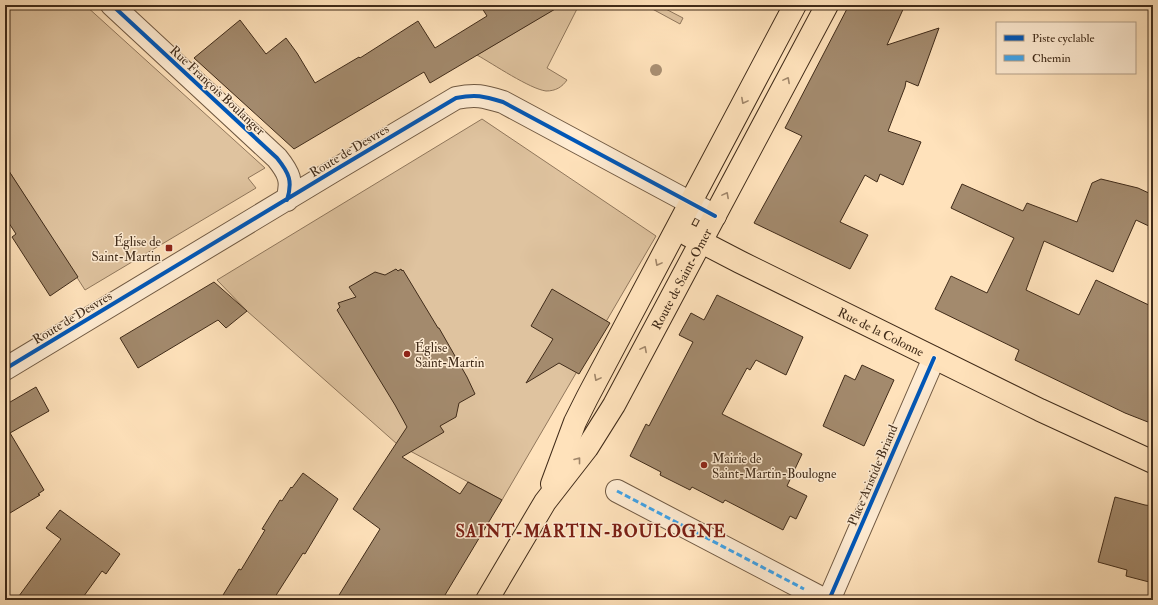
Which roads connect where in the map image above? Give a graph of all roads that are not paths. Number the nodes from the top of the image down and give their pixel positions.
1 (112, 5) edge
2 (795, 5) edge
3 (827, 5) edge
4 (287, 200) junction
5 (690, 203) junction
6 (715, 216) junction
7 (676, 229) junction
8 (701, 242) junction
9 (934, 358) junction
10 (5, 369) edge
11 (1153, 462) edge
12 (617, 491) dead end
13 (545, 502) junction
14 (487, 600) edge
15 (825, 600) edge
16 (829, 600) edge

1 - 4 street, Rue François Boulanger
2 -> 5 main road, Route de Saint-Omer
6 -> 3 main road, Route de Saint-Omer
4 - 5 street, Route de Desvres
4 - 10 street, Route de Desvres
5 - 6 street, Route de Desvres
5 - 7 main road, Route de Saint-Omer
6 - 8 main road, Route de Saint-Omer
7 - 8 main road, Rue de la Colonne
7 -> 13 main road, Route de Saint-Omer
8 - 9 main road, Rue de la Colonne
13 -> 8 main road, Route de Saint-Omer
9 - 11 main road, Rue de la Colonne
9 - 16 street, Place Aristide Briand
12 - 15 street
13 - 14 main road, Route de Saint-Omer

